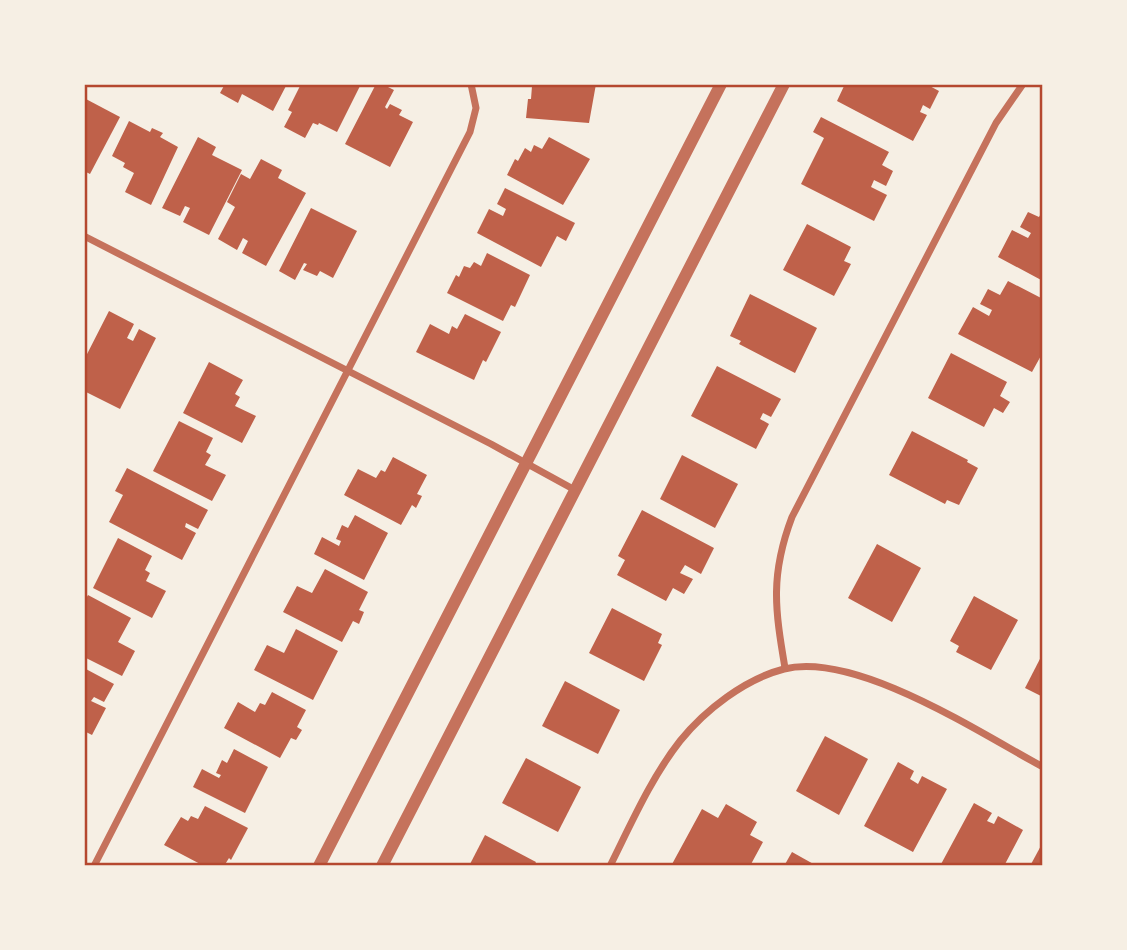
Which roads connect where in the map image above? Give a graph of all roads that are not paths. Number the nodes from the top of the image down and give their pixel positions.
1 (721, 84) edge
2 (784, 84) edge
3 (1023, 84) edge
4 (471, 86) edge
5 (84, 236) edge
6 (348, 372) junction
7 (526, 464) junction
8 (575, 490) junction
9 (785, 668) junction
10 (1043, 767) edge
11 (84, 860) edge
12 (94, 866) edge
13 (319, 866) edge
14 (382, 866) edge
15 (610, 866) edge

1 - 7 street
2 - 8 street
3 - 9 street
4 - 6 street
5 - 6 street
6 - 7 street
6 - 12 street
7 - 8 street
7 - 13 street
8 - 14 street
9 - 10 street
9 - 15 street
11 - 12 street

